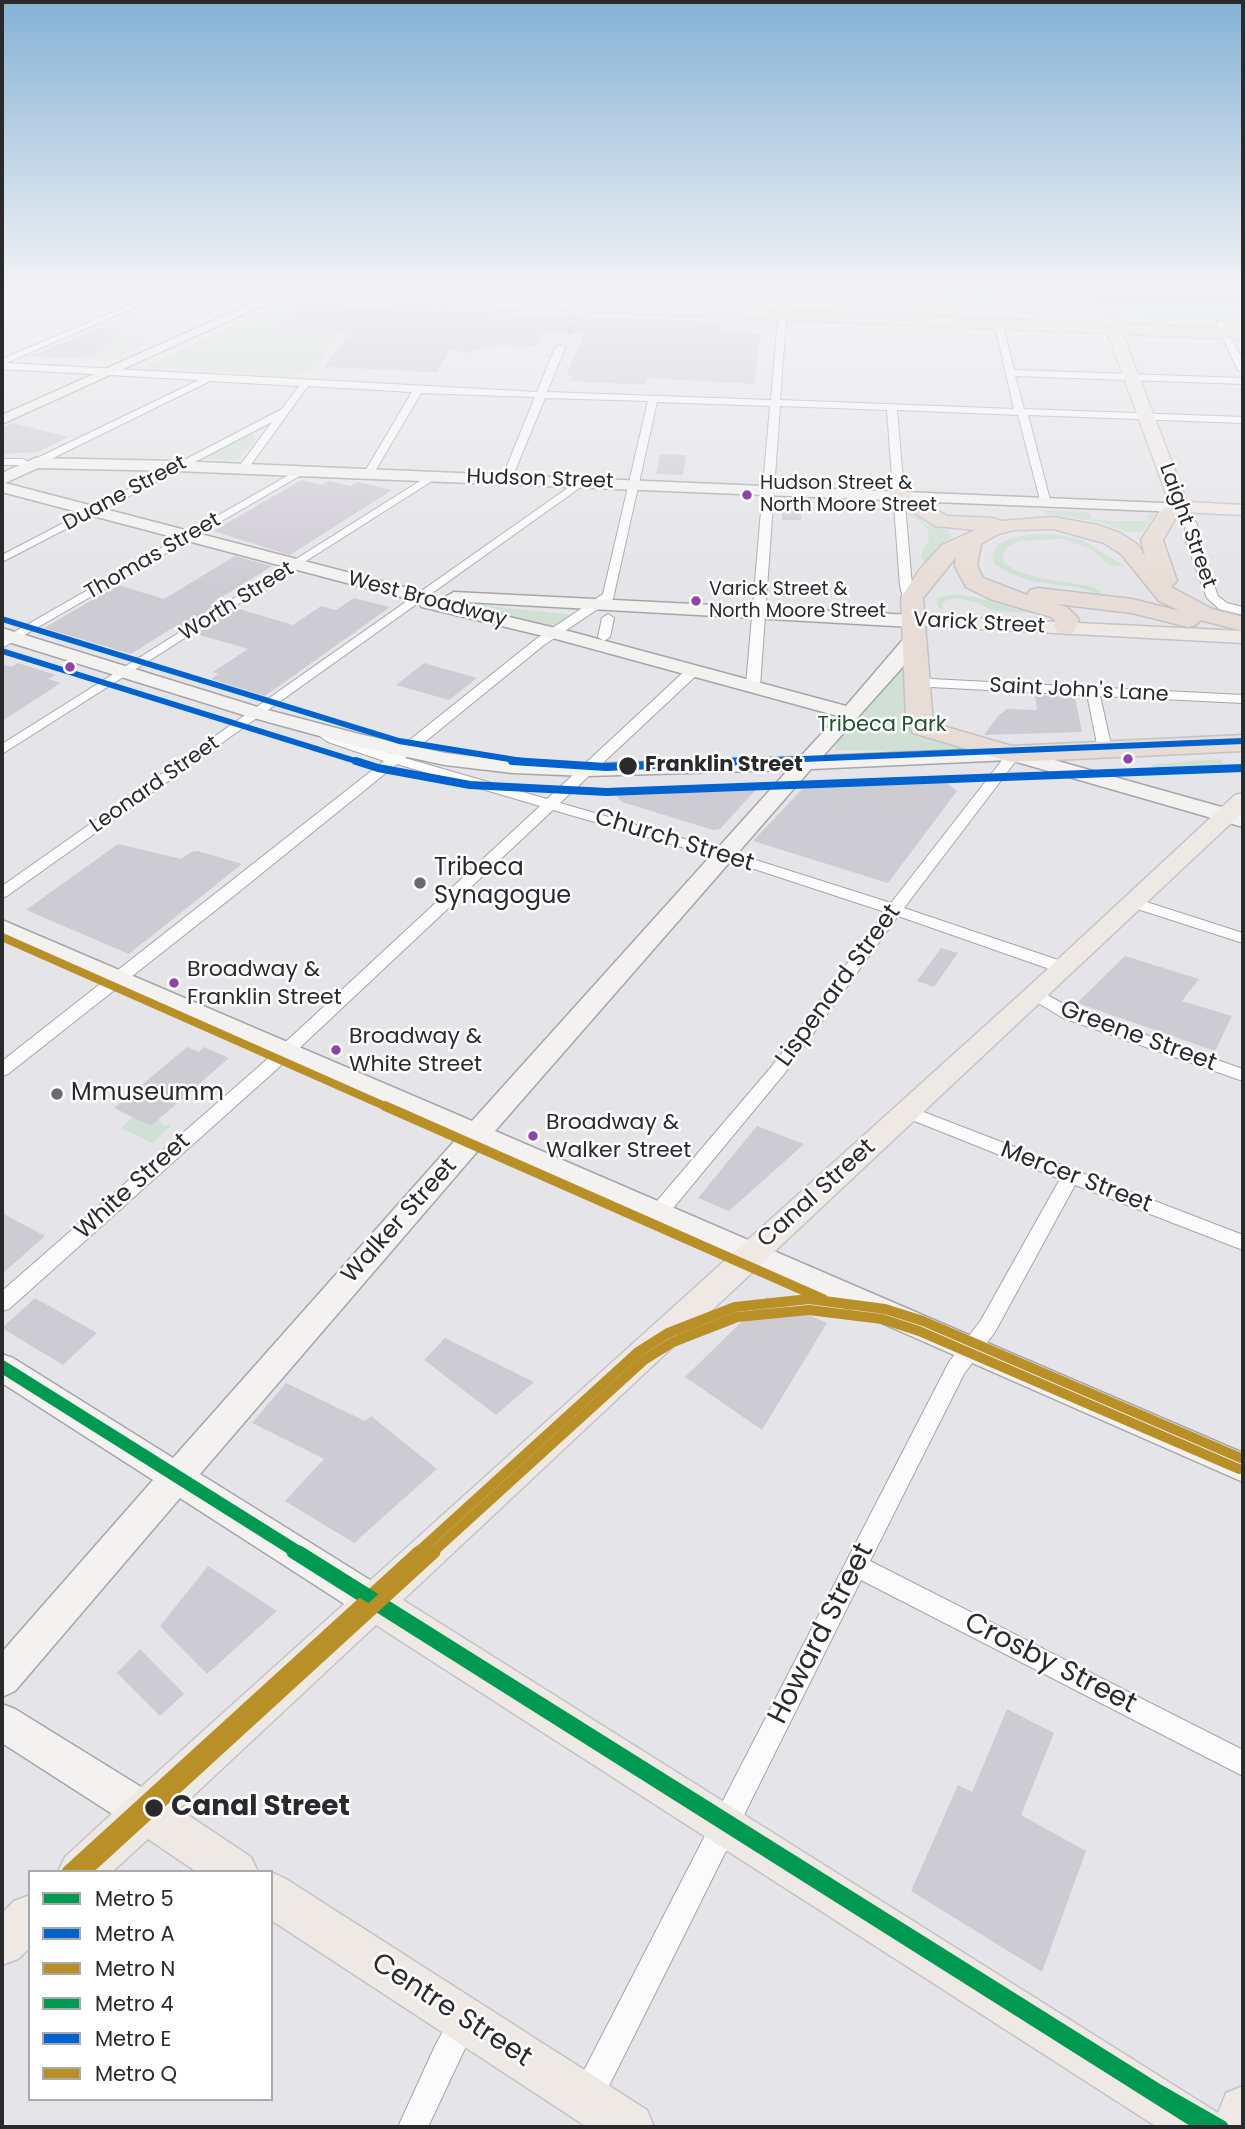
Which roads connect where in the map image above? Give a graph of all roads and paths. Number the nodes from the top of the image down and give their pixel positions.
1 (71, 389) edge
2 (187, 389) edge
3 (301, 389) edge
4 (406, 389) edge
5 (542, 389) edge
6 (777, 389) edge
7 (1015, 389) edge
8 (1137, 389) edge
9 (418, 390) junction
10 (540, 394) junction
11 (653, 399) junction
12 (776, 403) junction
13 (892, 407) junction
14 (285, 411) junction
15 (1022, 412) junction
16 (1147, 416) junction
17 (2, 420) edge
18 (1243, 420) edge
19 (2, 462) edge
20 (29, 463) junction
21 (176, 466) junction
22 (243, 468) junction
23 (304, 470) junction
24 (369, 473) junction
25 (435, 476) junction
26 (507, 478) junction
27 (2, 479) edge
28 (583, 482) junction
29 (635, 484) junction
30 (2, 487) edge
31 (769, 489) junction
32 (899, 494) junction
33 (1045, 500) junction
34 (1243, 504) edge
35 (1179, 505) junction
36 (1243, 510) edge
37 (93, 511) junction
38 (1031, 523) junction
39 (190, 536) junction
40 (972, 545) junction
41 (2, 559) edge
42 (296, 565) junction
43 (421, 597) junction
44 (1194, 610) junction
45 (602, 611) junction
46 (1243, 611) edge
47 (759, 613) junction
48 (912, 622) junction
49 (1236, 626) edge
50 (1066, 627) junction
51 (552, 633) junction
52 (604, 637) dead end
53 (6, 639) edge
54 (1243, 656) edge
55 (694, 670) junction
56 (125, 672) junction
57 (916, 679) junction
58 (753, 686) junction
59 (1086, 691) junction
60 (1243, 699) edge
61 (257, 713) junction
62 (851, 713) junction
63 (1243, 743) edge
64 (1105, 749) junction
65 (2, 750) edge
66 (1011, 754) junction
67 (400, 756) junction
68 (805, 763) junction
69 (587, 770) junction
70 (550, 804) junction
71 (1238, 812) edge
72 (723, 855) junction
73 (2, 893) edge
74 (1134, 903) junction
75 (894, 910) junction
76 (2, 928) edge
77 (1243, 938) edge
78 (1064, 968) junction
79 (120, 979) junction
80 (1036, 994) junction
81 (286, 1051) junction
82 (2, 1070) edge
83 (1243, 1075) edge
84 (908, 1112) junction
85 (477, 1134) junction
86 (1070, 1177) junction
87 (658, 1213) junction
88 (1243, 1243) edge
89 (752, 1254) junction
90 (2, 1303) edge
91 (970, 1349) junction
92 (2, 1367) edge
93 (1243, 1468) edge
94 (175, 1477) junction
95 (856, 1566) junction
96 (373, 1602) junction
97 (2, 1679) edge
98 (2, 1721) edge
99 (1243, 1763) edge
100 (145, 1812) junction
101 (724, 1826) junction
102 (82, 1870) edge
103 (233, 1870) edge
104 (273, 1895) edge
105 (28, 1919) edge
106 (2, 1943) edge
107 (464, 2021) junction
108 (586, 2099) junction
109 (1243, 2110) edge
110 (413, 2127) edge
111 (630, 2127) edge
112 (1200, 2127) edge
113 (1239, 2127) edge

1 - 17 main road
2 - 20 street
3 - 14 street, Duane Street
4 - 9 street
5 - 10 street
6 - 12 street
7 - 15 street
8 - 16 main road, Laight Street
9 - 10 street
9 - 24 street
10 - 11 street
10 - 26 street
11 - 12 street
11 - 29 street
12 - 13 street
12 - 31 street
13 - 15 street
13 - 32 street
14 - 21 street, Duane Street
14 - 22 street, Duane Street
15 - 16 street
15 - 33 street
16 - 18 street
16 - 35 main road, Laight Street
19 - 20 street, Hudson Street
20 - 21 main road, Hudson Street
20 - 27 main road
21 - 22 main road, Hudson Street
21 - 37 street, Duane Street
22 - 23 main road, Hudson Street
23 - 24 main road, Hudson Street
23 - 39 street, Thomas Street
24 - 25 main road, Hudson Street
25 - 26 main road, Hudson Street
25 - 42 street, Worth Street
26 - 28 main road, Hudson Street
28 - 29 main road, Hudson Street
28 - 43 street, Leonard Street
29 - 31 main road, Hudson Street
29 - 45 street
30 - 37 main road, West Broadway
31 - 32 main road, Hudson Street
31 - 47 street
32 - 33 main road, Hudson Street
32 - 38 highway
32 - 48 street
33 - 35 main road, Hudson Street
34 - 35 main road, Hudson Street
35 - 36 main road, Hudson Street
35 - 44 highway
35 - 49 street, Laight Street
37 - 39 main road, West Broadway
37 - 41 street, Duane Street
38 - 40 highway
38 - 44 highway
39 - 42 main road, West Broadway
39 - 53 street, Thomas Street
40 - 48 highway
40 - 49 highway
40 - 50 highway
42 - 43 main road, West Broadway
42 - 56 street, Worth Street
43 - 45 main road, Varick Street
43 - 51 main road, West Broadway
43 - 61 street, Leonard Street
44 - 49 highway
45 - 47 main road, Varick Street
45 - 51 street
45 - 52 street
46 - 49 street, Varick Street
47 - 48 main road, Varick Street
47 - 58 street
48 - 50 main road, Varick Street
48 - 57 highway
48 - 62 main road, Walker Street
49 - 50 main road, Varick Street
49 - 54 main road, Laight Street
51 - 55 main road, West Broadway
51 - 67 street
53 - 56 main road
55 - 58 main road, West Broadway
55 - 69 street, White Street
56 - 61 main road
56 - 65 street, Worth Street
57 - 59 street, Saint John's Lane
57 - 66 highway
58 - 62 main road, West Broadway
59 - 60 street, Saint John's Lane
59 - 64 street
61 - 67 main road
61 - 73 street, Leonard Street
62 - 68 main road, Walker Street
63 - 64 highway
64 - 66 highway
66 - 68 main road
66 - 71 main road
66 - 75 street, Lispenard Street
67 - 69 main road
67 - 70 street, Church Street
67 - 79 street
68 - 69 main road
68 - 72 main road, Walker Street
69 - 70 street, White Street
70 - 72 street, Church Street
70 - 81 street, White Street
71 - 74 main road, Canal Street
72 - 75 street, Church Street
72 - 85 main road, Walker Street
74 - 77 street
74 - 78 main road, Canal Street
75 - 78 street, Church Street
75 - 87 street, Lispenard Street
76 - 79 main road
78 - 80 main road, Canal Street
79 - 81 main road
79 - 82 street
80 - 83 street, Greene Street
80 - 84 main road, Canal Street
81 - 85 main road
81 - 90 street, White Street
84 - 86 street, Mercer Street
84 - 89 main road, Canal Street
85 - 87 main road
85 - 94 main road, Walker Street
86 - 88 street, Mercer Street
86 - 91 street, Howard Street
87 - 89 main road
89 - 91 main road
89 - 96 main road, Canal Street
91 - 93 main road
91 - 95 street, Howard Street
92 - 94 main road
94 - 96 main road
94 - 97 main road, Walker Street
95 - 99 street, Crosby Street
95 - 101 street, Howard Street
96 - 100 main road, Canal Street
96 - 101 main road
98 - 100 main road
100 - 102 main road, Canal Street
100 - 103 main road
101 - 108 street, Howard Street
101 - 112 main road
104 - 107 main road, Centre Street
105 - 106 main road
107 - 108 main road, Centre Street
107 - 110 street
108 - 111 main road, Centre Street
109 - 113 main road

